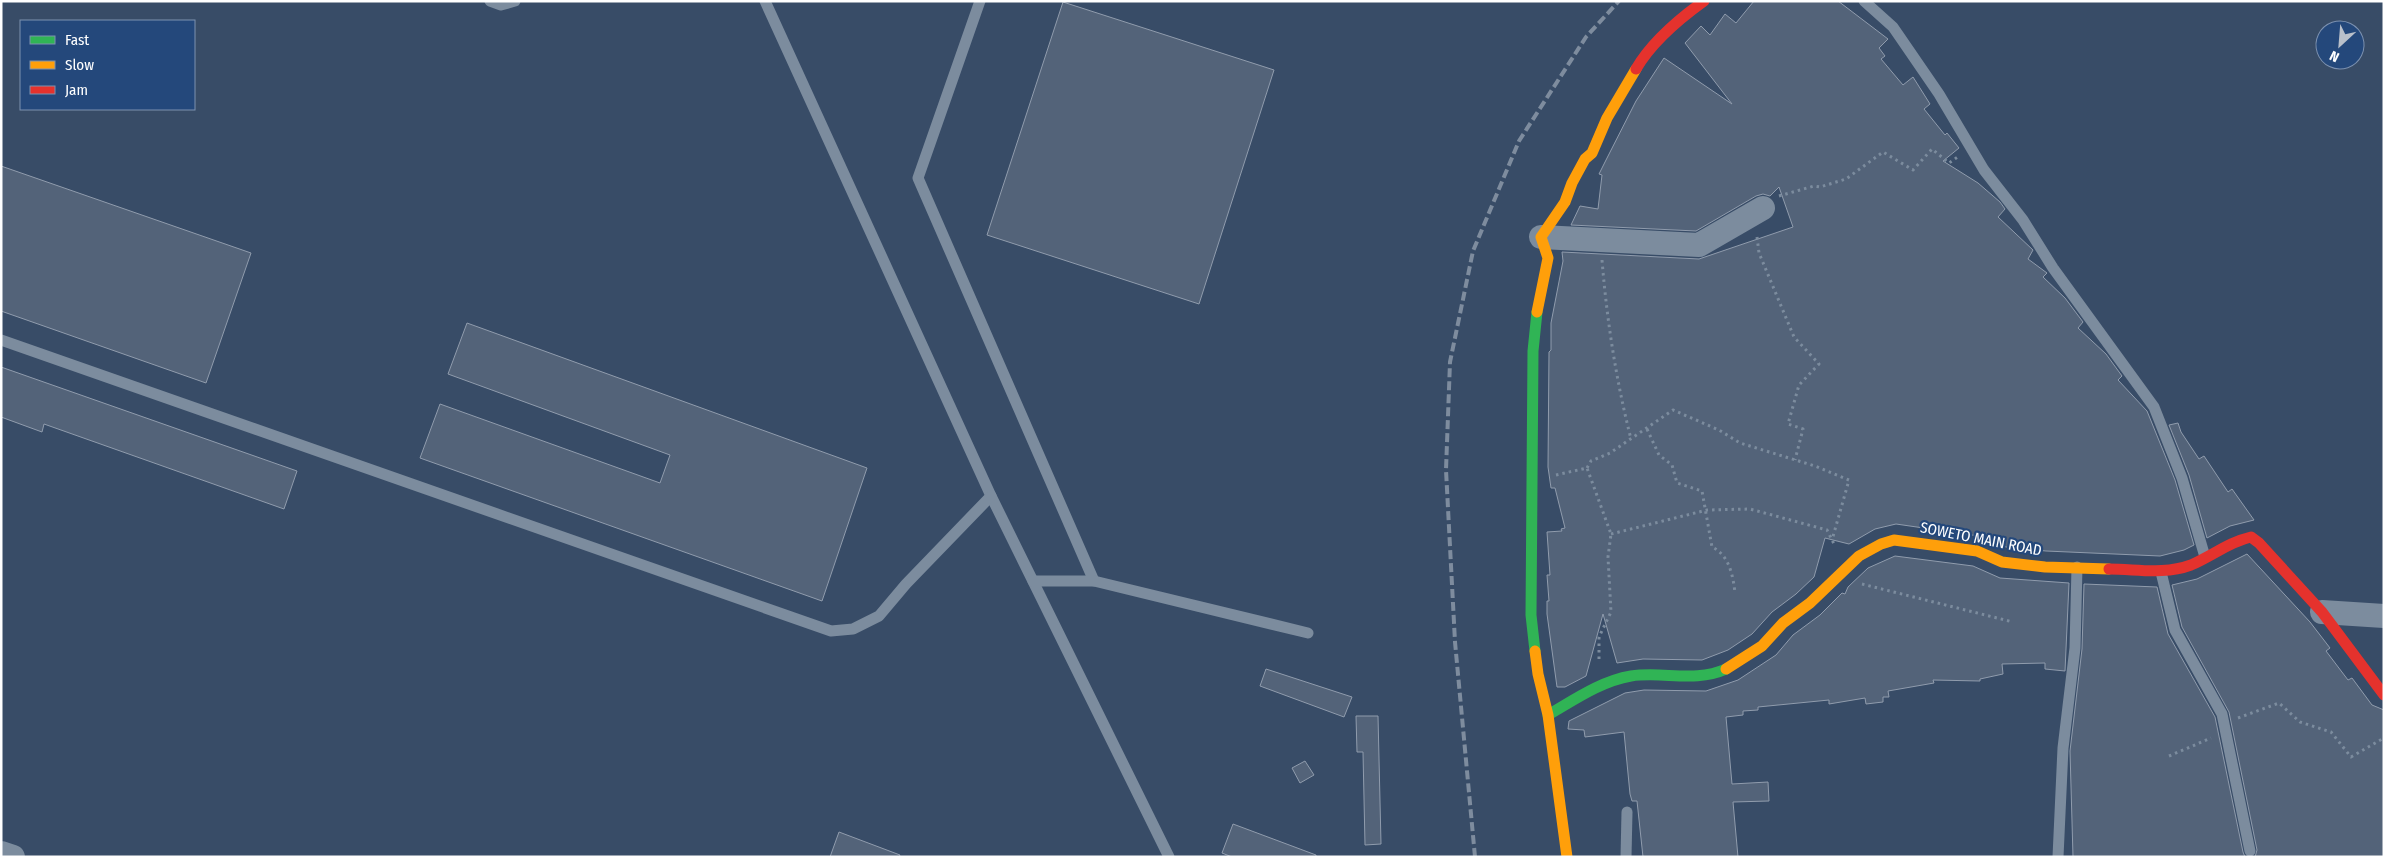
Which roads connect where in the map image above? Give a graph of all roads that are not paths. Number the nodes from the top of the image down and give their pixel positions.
1 (490, 1) edge
2 (515, 1) edge
3 (765, 1) edge
4 (980, 1) edge
5 (1704, 1) edge
6 (1864, 1) edge
7 (1759, 211) road end
8 (1541, 237) junction
9 (1, 340) edge
10 (992, 496) junction
11 (2205, 557) junction
12 (2077, 567) junction
13 (2161, 572) junction
14 (1033, 580) junction
15 (1094, 581) junction
16 (2322, 612) junction
17 (2384, 616) edge
18 (1308, 633) dead end
19 (2384, 695) edge
20 (1548, 716) junction
21 (1627, 812) dead end
22 (2250, 850) dead end
23 (1, 853) edge
24 (13, 857) edge
25 (1169, 857) edge
26 (1567, 857) edge
27 (1626, 857) edge
28 (2058, 857) edge

1 - 2 lane
3 - 10 lane
4 - 15 lane
5 - 8 street
6 - 11 lane
7 - 8 street
8 - 20 street
9 - 10 lane
10 - 14 lane
11 - 13 street, SOWETO MAIN ROAD
11 - 16 street, SOWETO MAIN ROAD
12 - 13 street, SOWETO MAIN ROAD
12 - 20 street, SOWETO MAIN ROAD
12 - 28 lane
13 - 22 lane
14 - 15 lane
14 - 25 lane
15 - 18 lane
16 - 17 street
16 - 19 street, SOWETO MAIN ROAD
20 - 26 street
21 - 27 lane
23 - 24 street

